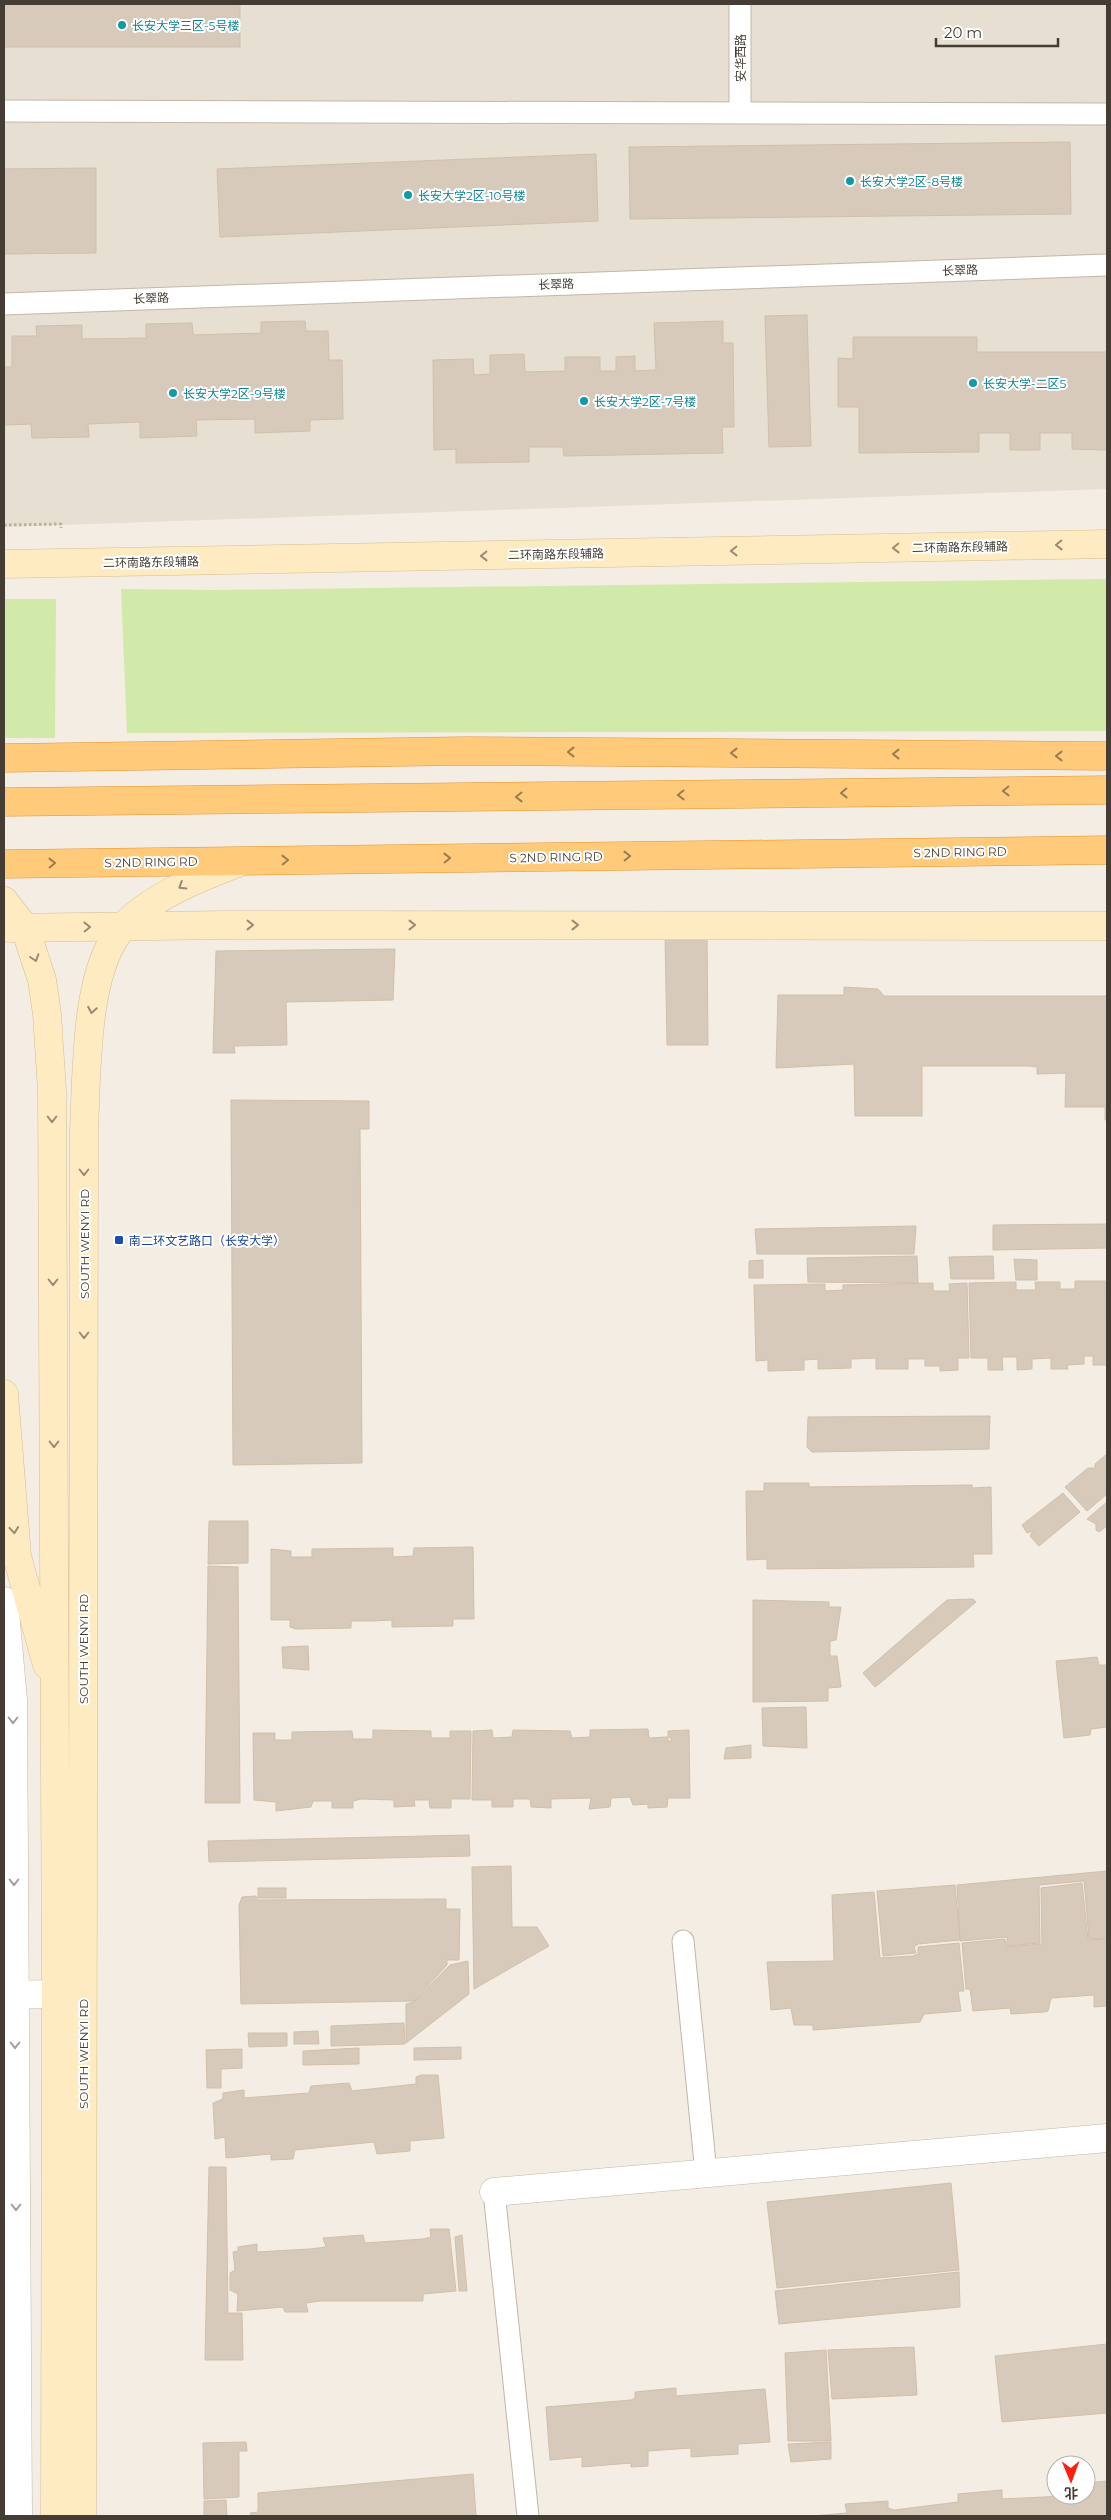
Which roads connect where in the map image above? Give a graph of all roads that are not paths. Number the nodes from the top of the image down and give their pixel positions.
1 (740, 4) edge
2 (4, 111) edge
3 (740, 112) junction
4 (1107, 114) edge
5 (1107, 264) edge
6 (4, 304) edge
7 (1107, 544) edge
8 (4, 564) edge
9 (1107, 756) edge
10 (4, 758) edge
11 (1107, 790) edge
12 (4, 802) edge
13 (1107, 850) edge
14 (244, 861) junction
15 (4, 864) edge
16 (4, 901) edge
17 (1107, 926) edge
18 (123, 927) junction
19 (14, 928) edge
20 (4, 1394) edge
21 (4, 1602) edge
22 (56, 1692) junction
23 (683, 1941) dead end
24 (56, 1994) junction
25 (9, 1995) edge
26 (1107, 2138) edge
27 (706, 2173) junction
28 (494, 2192) joint
29 (18, 2516) edge
30 (55, 2516) edge
31 (82, 2516) edge
32 (528, 2516) edge

1 - 3 lane, 安华西路
2 - 3 lane
3 - 4 lane
5 - 6 lane, 长翠路
7 -> 8 main road, 二环南路东段辅路
9 -> 10 highway
11 -> 12 highway
14 -> 13 highway, S 2ND RING RD
15 -> 14 highway, S 2ND RING RD
14 -> 18 main road, SOUTH WENYI RD
16 - 19 main road
18 -> 17 main road
19 -> 18 main road
18 -> 31 main road, SOUTH WENYI RD
19 -> 22 main road
20 -> 22 main road
21 -> 25 street
22 - 24 main road
23 - 27 lane
24 - 25 street
24 - 30 main road
25 -> 29 street
26 - 27 street
27 - 28 street
28 - 32 lane

